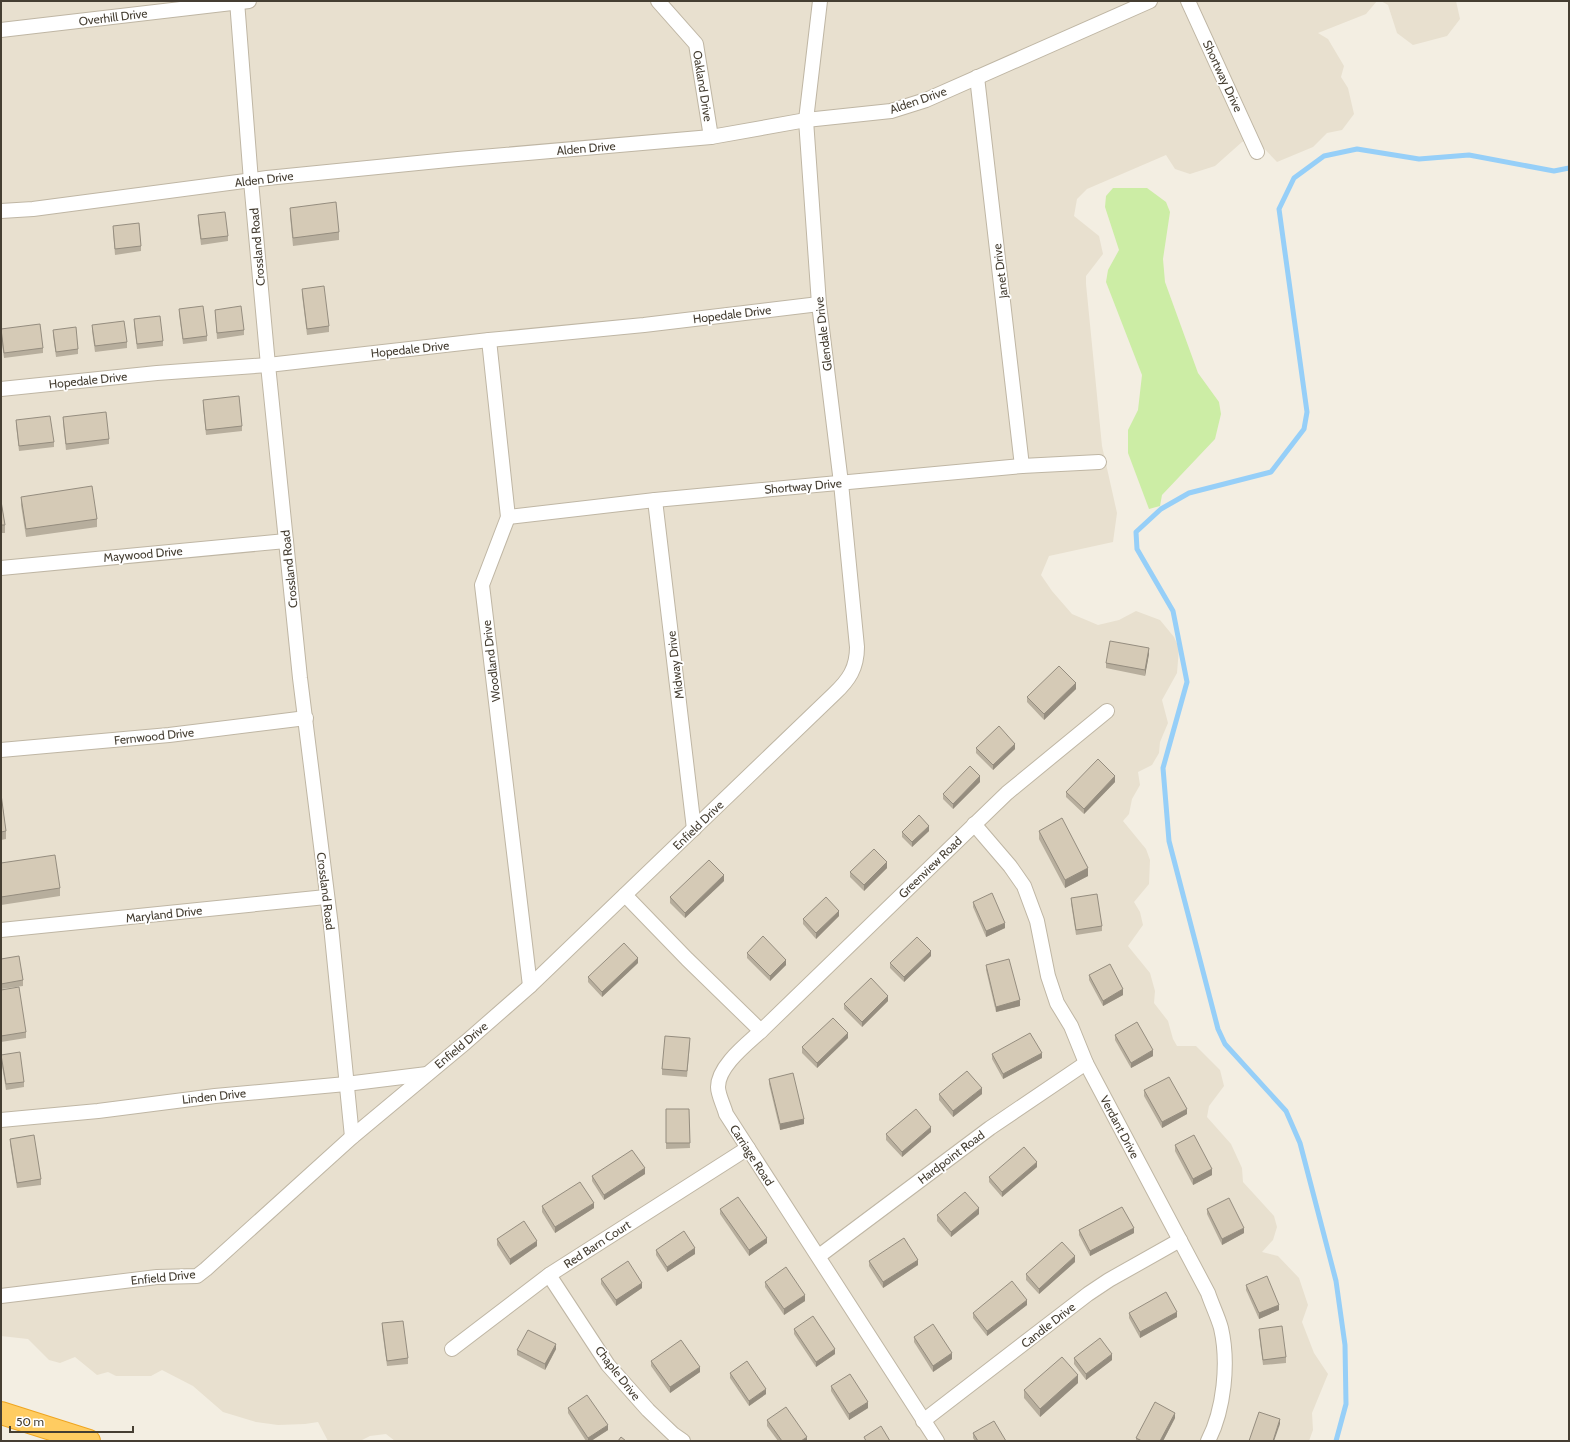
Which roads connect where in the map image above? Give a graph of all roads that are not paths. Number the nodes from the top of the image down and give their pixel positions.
1 (658, 1) edge
2 (820, 1) edge
3 (1150, 1) edge
4 (1188, 1) edge
5 (241, 2) edge
6 (1, 30) edge
7 (977, 76) junction
8 (806, 120) junction
9 (711, 138) junction
10 (1257, 152) dead end
11 (251, 181) junction
12 (1, 211) edge
13 (819, 304) junction
14 (489, 340) junction
15 (268, 365) junction
16 (1, 389) edge
17 (1099, 462) dead end
18 (1022, 466) junction
19 (841, 483) junction
20 (655, 500) junction
21 (508, 517) junction
22 (286, 541) junction
23 (1, 568) edge
24 (855, 666) joint
25 (1107, 711) dead end
26 (306, 718) junction
27 (1, 750) edge
28 (974, 824) junction
29 (694, 830) junction
30 (625, 895) junction
31 (326, 897) junction
32 (1, 930) edge
33 (530, 986) junction
34 (761, 1031) junction
35 (1086, 1063) junction
36 (427, 1074) junction
37 (346, 1084) junction
38 (1, 1120) edge
39 (352, 1137) junction
40 (748, 1148) junction
41 (1180, 1240) junction
42 (819, 1256) junction
43 (549, 1275) junction
44 (1, 1296) edge
45 (452, 1349) dead end
46 (1, 1413) edge
47 (923, 1421) junction
48 (89, 1441) edge
49 (683, 1441) edge
50 (937, 1441) edge
51 (1208, 1441) edge

1 - 9 street, Oakland Drive
2 - 8 street, Glendale Drive
3 - 7 street, Alden Drive
4 - 10 street, Shortway Drive
5 - 6 street, Overhill Drive
5 - 11 street, Crossland Road
7 - 8 street, Alden Drive
7 - 18 street, Janet Drive
8 - 9 street, Alden Drive
8 - 13 street, Glendale Drive
9 - 11 street, Alden Drive
11 - 12 street, Alden Drive
11 - 15 street, Crossland Road
13 - 14 street, Hopedale Drive
13 - 19 street, Glendale Drive
14 - 15 street, Hopedale Drive
14 - 21 street, Woodland Drive
15 - 16 street, Hopedale Drive
15 - 22 street, Crossland Road
17 - 18 street, Shortway Drive
18 - 19 street, Shortway Drive
19 - 20 street, Shortway Drive
19 - 24 street, Glendale Drive
20 - 21 street, Shortway Drive
20 - 29 street, Midway Drive
21 - 33 street, Woodland Drive
22 - 23 street, Maywood Drive
22 - 26 street, Crossland Road
24 - 29 street, Enfield Drive
25 - 28 street, Greenview Road
26 - 27 street, Fernwood Drive
26 - 31 street, Crossland Road
28 - 34 street, Greenview Road
28 - 35 street, Verdant Drive
29 - 30 street, Enfield Drive
30 - 33 street, Enfield Drive
30 - 34 street
31 - 32 street, Maryland Drive
31 - 37 street, Crossland Road
33 - 36 street, Enfield Drive
34 - 40 street, Carriage Road
35 - 41 street, Verdant Drive
35 - 42 street, Hardpoint Road
36 - 37 street, Linden Drive
36 - 39 street, Enfield Drive
37 - 38 street, Linden Drive
37 - 39 street, Crossland Road
39 - 44 street, Enfield Drive
40 - 42 street, Carriage Road
40 - 43 street, Red Barn Court
41 - 47 street, Candle Drive
41 - 51 street, Verdant Drive
42 - 47 street, Carriage Road
43 - 45 street, Red Barn Court
43 - 49 street, Chaple Drive
46 - 48 highway
47 - 50 street, Carriage Road

